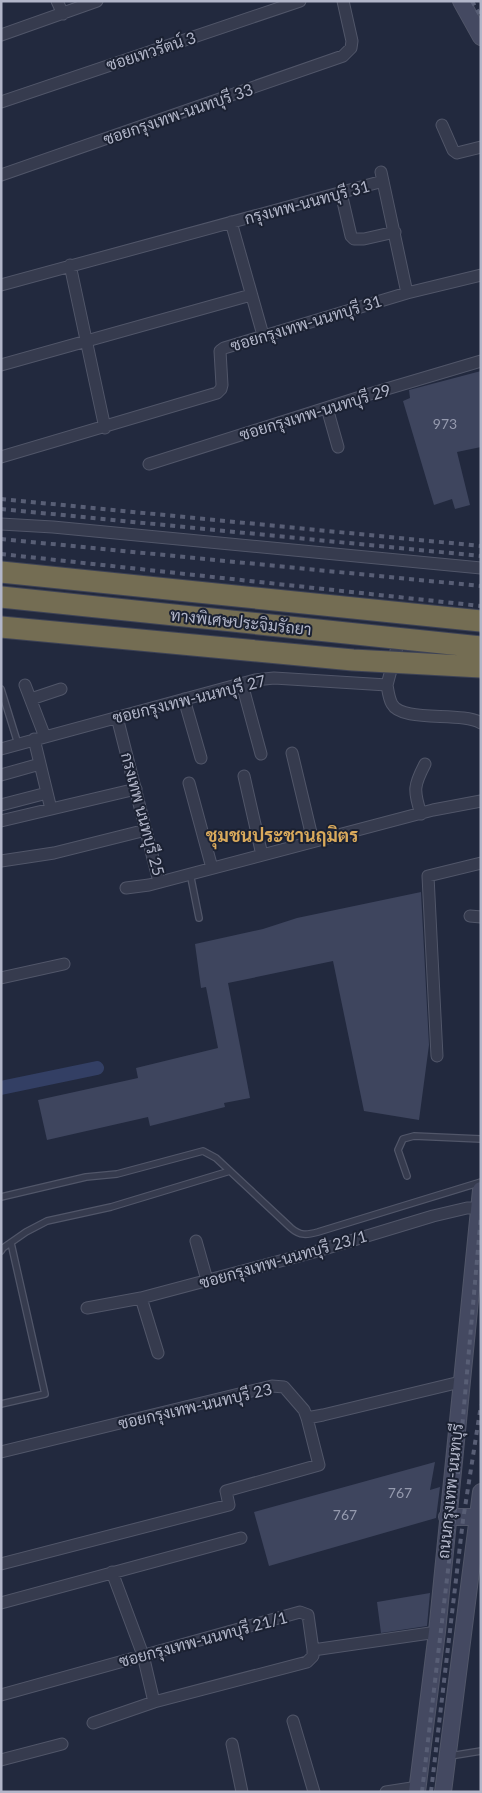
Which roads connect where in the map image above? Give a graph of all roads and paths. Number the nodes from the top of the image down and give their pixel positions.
1 (58, 1) edge
2 (97, 1) edge
3 (300, 1) edge
4 (343, 1) edge
5 (461, 1) edge
6 (63, 14) junction
7 (1, 35) edge
8 (481, 37) edge
9 (3, 98) edge
10 (442, 125) dead end
11 (481, 146) edge
12 (1, 175) edge
13 (341, 193) junction
14 (231, 222) junction
15 (395, 232) junction
16 (70, 265) junction
17 (481, 274) edge
18 (1, 285) edge
19 (407, 293) junction
20 (251, 295) junction
21 (263, 335) junction
22 (87, 342) junction
23 (481, 361) edge
24 (1, 365) edge
25 (327, 408) junction
26 (105, 428) junction
27 (338, 447) dead end
28 (1, 457) edge
29 (150, 464) dead end
30 (1, 524) edge
31 (481, 568) edge
32 (1, 572) edge
33 (1, 593) edge
34 (1, 597) edge
35 (481, 621) edge
36 (1, 627) edge
37 (401, 634) junction
38 (481, 646) edge
39 (481, 667) edge
40 (242, 684) junction
41 (26, 685) dead end
42 (387, 685) junction
43 (1, 689) edge
44 (61, 689) dead end
45 (31, 699) junction
46 (184, 699) junction
47 (117, 717) junction
48 (481, 723) edge
49 (40, 738) junction
50 (18, 744) junction
51 (1, 749) edge
52 (292, 753) dead end
53 (261, 754) dead end
54 (201, 758) dead end
55 (40, 764) junction
56 (425, 764) dead end
57 (1, 775) edge
58 (244, 776) dead end
59 (189, 783) dead end
60 (136, 789) junction
61 (47, 793) junction
62 (481, 801) edge
63 (1, 805) edge
64 (51, 809) junction
65 (421, 814) junction
66 (1, 821) edge
67 (146, 830) junction
68 (313, 841) junction
69 (262, 855) junction
70 (1, 861) edge
71 (481, 863) edge
72 (212, 868) junction
73 (190, 873) junction
74 (159, 882) junction
75 (126, 888) dead end
76 (199, 918) dead end
77 (64, 964) dead end
78 (1, 978) edge
79 (437, 1056) dead end
80 (481, 1139) edge
81 (230, 1171) junction
82 (407, 1176) dead end
83 (481, 1182) edge
84 (481, 1190) edge
85 (1, 1197) edge
86 (478, 1208) junction
87 (196, 1241) dead end
88 (11, 1243) junction
89 (1, 1251) edge
90 (207, 1280) junction
91 (141, 1298) junction
92 (87, 1308) dead end
93 (158, 1353) dead end
94 (461, 1380) junction
95 (1, 1404) edge
96 (307, 1418) junction
97 (1, 1452) edge
98 (481, 1492) edge
99 (479, 1516) edge
100 (447, 1517) junction
101 (241, 1538) dead end
102 (1, 1564) edge
103 (112, 1572) junction
104 (1, 1603) edge
105 (437, 1632) junction
106 (313, 1650) junction
107 (143, 1656) junction
108 (1, 1695) edge
109 (154, 1702) junction
110 (293, 1721) dead end
111 (92, 1723) dead end
112 (62, 1744) dead end
113 (232, 1744) dead end
114 (481, 1751) edge
115 (448, 1757) junction
116 (1, 1760) edge
117 (418, 1789) edge
118 (242, 1792) edge
119 (314, 1792) edge
120 (386, 1792) edge
121 (444, 1792) edge

1 - 6 street
2 - 6 street
3 - 9 street, ซอยเทวรัตน์ 3
4 - 12 street, ซอยกรุงเทพ-นนทบุรี 33
5 - 8 main road
6 - 7 street
10 - 11 street
13 - 14 street, กรุงเทพ-นนทบุรี 31
13 - 15 street
13 - 15 street, กรุงเทพ-นนทบุรี 31
14 - 16 street, กรุงเทพ-นนทบุรี 31
14 - 20 street
15 - 19 street
16 - 18 street, กรุงเทพ-นนทบุรี 31
16 - 22 street
17 - 19 street, ซอยกรุงเทพ-นนทบุรี 31
19 - 21 street, ซอยกรุงเทพ-นนทบุรี 31
20 - 21 street
20 - 22 street
21 - 26 street, ซอยกรุงเทพ-นนทบุรี 31
22 - 24 street
22 - 26 street
23 - 25 street, ซอยกรุงเทพ-นนทบุรี 29
25 - 27 street
25 - 29 street, ซอยกรุงเทพ-นนทบุรี 29
26 - 28 street, ซอยกรุงเทพ-นนทบุรี 31
30 - 31 street
32 - 35 highway, ทางพิเศษประจิมรัถยา
33 - 37 main road
34 - 38 highway, ทางพิเศษประจิมรัถยา, bridge
36 - 39 highway, bridge
37 - 38 main road
37 - 42 street
40 - 42 street, ซอยกรุงเทพ-นนทบุรี 27
40 - 46 street, ซอยกรุงเทพ-นนทบุรี 27
40 - 53 street
41 - 45 street
42 - 48 street
43 - 50 lane
44 - 45 street
45 - 49 street
46 - 47 street, ซอยกรุงเทพ-นนทบุรี 27
46 - 54 street
47 - 49 street, ซอยกรุงเทพ-นนทบุรี 27
47 - 60 street, กรงเทพ นนทบุรี 25
49 - 50 street, ซอยกรุงเทพ-นนทบุรี 27
49 - 55 street
50 - 51 street, ซอยกรุงเทพ-นนทบุรี 27
52 - 68 street
55 - 57 street
55 - 61 street
56 - 65 street
58 - 69 street
59 - 72 street
60 - 64 street
60 - 67 street, กรงเทพ นนทบุรี 25
61 - 63 street
61 - 64 street
62 - 65 street, กรงเทพ นนทบุรี 25
64 - 66 street
65 - 68 street, กรงเทพ นนทบุรี 25
67 - 70 street
67 - 74 street, กรงเทพ นนทบุรี 25
68 - 69 street, กรงเทพ นนทบุรี 25
69 - 72 street, กรงเทพ นนทบุรี 25
71 - 79 street
72 - 73 street, กรงเทพ นนทบุรี 25
73 - 74 street, กรงเทพ นนทบุรี 25
73 - 76 lane
74 - 75 street
77 - 78 street
80 - 82 lane
81 - 83 lane
81 - 85 lane
81 - 88 lane
84 - 86 main road, ถนนกรุงเทพ-นนทบุรี
86 - 90 street, ซอยกรุงเทพ-นนทบุรี 23/1
86 - 94 main road, ถนนกรุงเทพ-นนทบุรี
87 - 90 street
88 - 89 lane
88 - 95 lane
90 - 91 street, ซอยกรุงเทพ-นนทบุรี 23/1
91 - 92 street, ซอยกรุงเทพ-นนทบุรี 23/1
91 - 93 street
94 - 96 street
94 - 100 main road, ถนนกรุงเทพ-นนทบุรี
96 - 97 street, ซอยกรุงเทพ-นนทบุรี 23
96 - 102 street, ซอยกรุงเทพ-นนทบุรี 23
98 - 99 main road, ถนนกรุงเทพ-นนทบุรี
99 - 100 main road
99 - 115 main road, ถนนกรุงเทพ-นนทบุรี
100 - 105 main road, ถนนกรุงเทพ-นนทบุรี
101 - 103 street
103 - 104 street
103 - 107 street
105 - 106 street
105 - 117 main road, ถนนกรุงเทพ-นนทบุรี
106 - 107 street, ซอยกรุงเทพ-นนทบุรี 21/1
106 - 109 street
107 - 108 street, ซอยกรุงเทพ-นนทบุรี 21/1
107 - 109 street
109 - 111 street
110 - 119 street
112 - 116 street
113 - 118 street
114 - 115 lane
115 - 121 main road, ถนนกรุงเทพ-นนทบุรี
117 - 120 street

